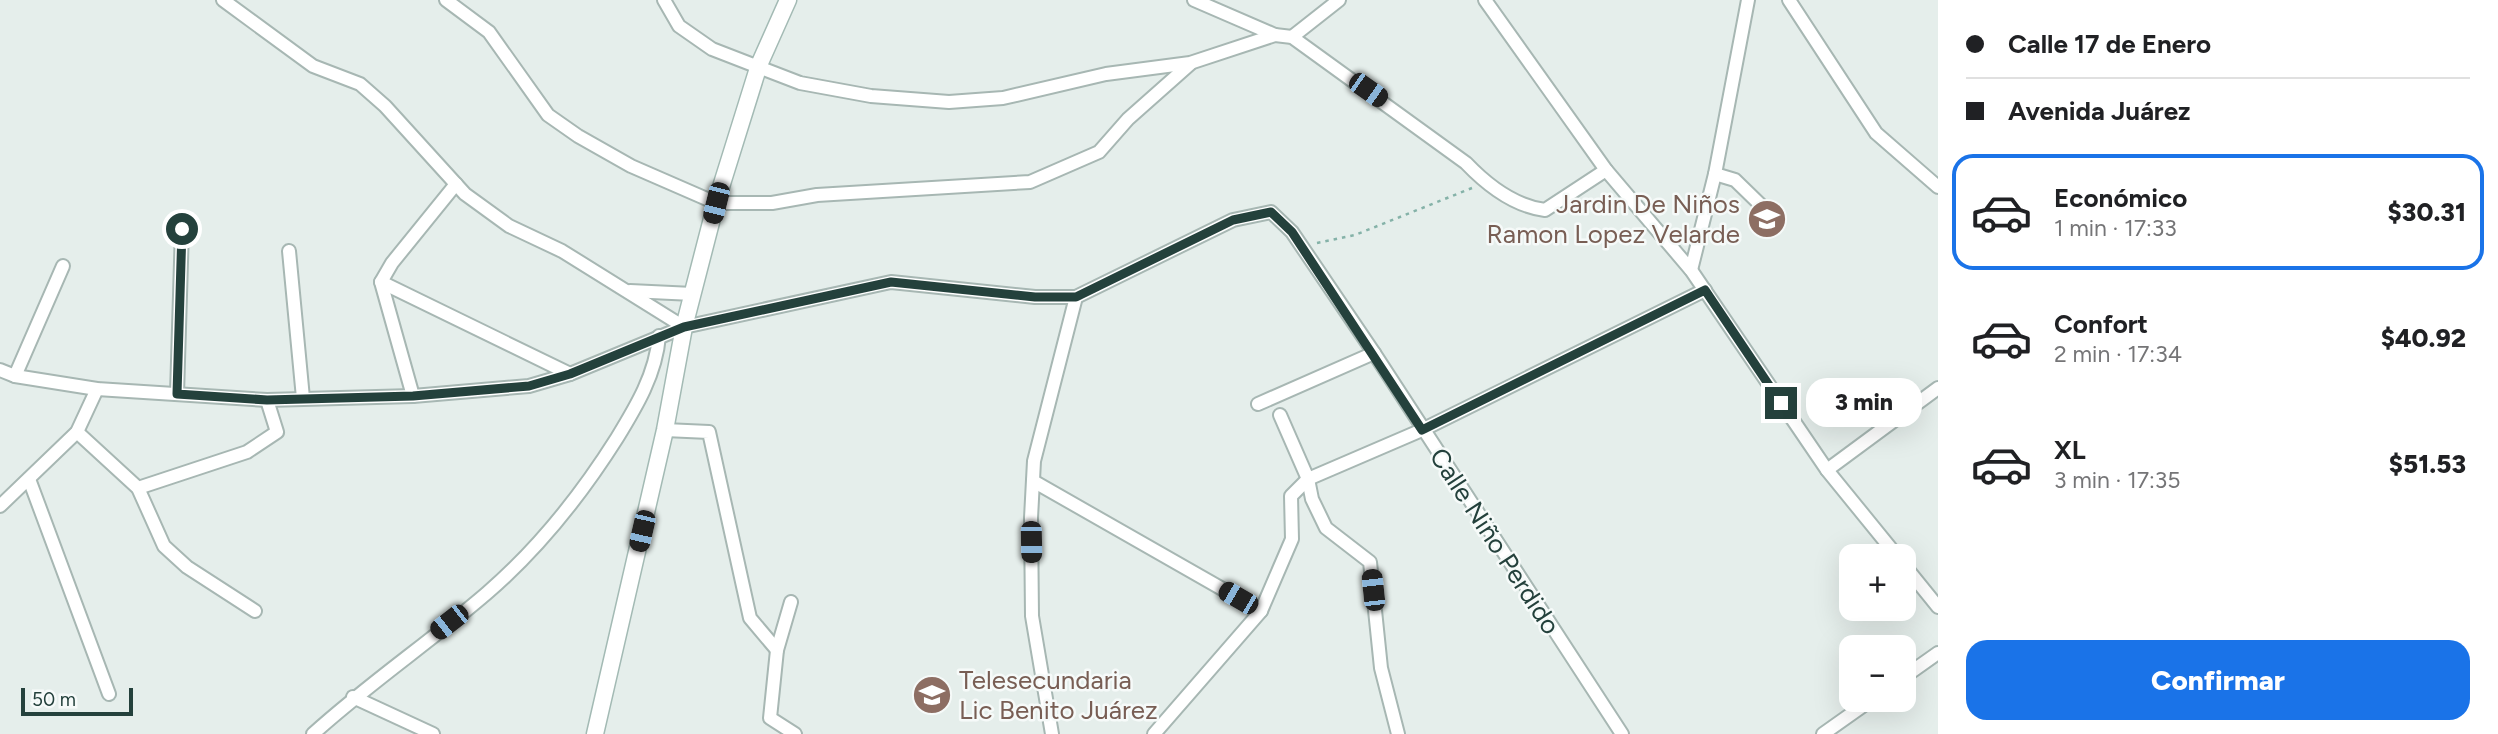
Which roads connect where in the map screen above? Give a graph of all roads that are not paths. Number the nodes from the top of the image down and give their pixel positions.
1 (223, 0) edge
2 (446, 0) edge
3 (664, 0) edge
4 (788, 0) edge
5 (1194, 0) edge
6 (1339, 0) edge
7 (1485, 0) edge
8 (1748, 0) edge
9 (1789, 0) edge
10 (1275, 36) junction
11 (1293, 37) junction
12 (1190, 63) junction
13 (759, 65) junction
14 (1606, 170) junction
15 (1715, 174) junction
16 (456, 184) junction
17 (1938, 187) edge
18 (716, 203) junction
19 (1770, 214) dead end
20 (182, 229) dead end
21 (289, 251) dead end
22 (63, 265) dead end
23 (1691, 270) junction
24 (382, 282) junction
25 (1705, 290) junction
26 (630, 291) junction
27 (693, 295) junction
28 (1076, 297) junction
29 (684, 327) junction
30 (659, 336) junction
31 (1374, 353) junction
32 (0, 370) edge
33 (570, 374) junction
34 (15, 376) junction
35 (1938, 388) edge
36 (97, 389) junction
37 (177, 394) junction
38 (413, 396) junction
39 (303, 398) junction
40 (267, 400) junction
41 (1258, 404) dead end
42 (1280, 415) dead end
43 (665, 430) junction
44 (1422, 430) junction
45 (76, 432) junction
46 (1827, 470) junction
47 (29, 479) junction
48 (1308, 479) junction
49 (1033, 481) junction
50 (138, 488) junction
51 (0, 506) edge
52 (1887, 544) edge
53 (1916, 580) edge
54 (791, 602) dead end
55 (1938, 607) edge
56 (255, 611) dead end
57 (1261, 611) junction
58 (777, 650) junction
59 (1938, 653) edge
60 (1916, 669) edge
61 (109, 694) dead end
62 (353, 698) junction
63 (1854, 712) edge
64 (313, 734) edge
65 (433, 734) edge
66 (595, 734) edge
67 (795, 734) edge
68 (1052, 734) edge
69 (1154, 734) edge
70 (1398, 734) edge
71 (1622, 734) edge
72 (1823, 734) edge

1 - 16 street
2 - 18 street
3 - 13 street
4 - 13 street
5 - 10 street
6 - 11 street
7 - 14 street
8 - 15 street
9 - 17 street
10 - 11 street
10 - 12 street
11 - 14 street
12 - 13 street
12 - 18 street
13 - 18 street
14 - 23 street
15 - 19 street
15 - 23 street
16 - 24 street
16 - 26 street
18 - 27 street
20 - 37 street
21 - 39 street
22 - 34 street
23 - 25 street
24 - 33 street
24 - 38 street
25 - 44 street
25 - 46 street
26 - 27 street
26 - 29 street
27 - 29 street
28 - 29 street
28 - 31 street, Calle Niño Perdido
28 - 49 street
29 - 30 street
29 - 43 street
30 - 33 street
30 - 62 street
31 - 41 street
31 - 44 street, Calle Niño Perdido
32 - 34 street
33 - 38 street
34 - 36 street
35 - 46 street
36 - 37 street
36 - 45 street
37 - 40 street
38 - 39 street
39 - 40 street
40 - 50 street
42 - 48 street
43 - 58 street
43 - 66 street
44 - 48 street
44 - 71 street, Calle Niño Perdido
45 - 47 street
45 - 50 street
46 - 52 street
47 - 51 street
47 - 61 street
48 - 57 street
48 - 70 street
49 - 57 street
49 - 68 street
50 - 56 street
53 - 55 street
54 - 58 street
57 - 69 street
58 - 67 street
59 - 60 street
62 - 64 street
62 - 65 street
63 - 72 street

